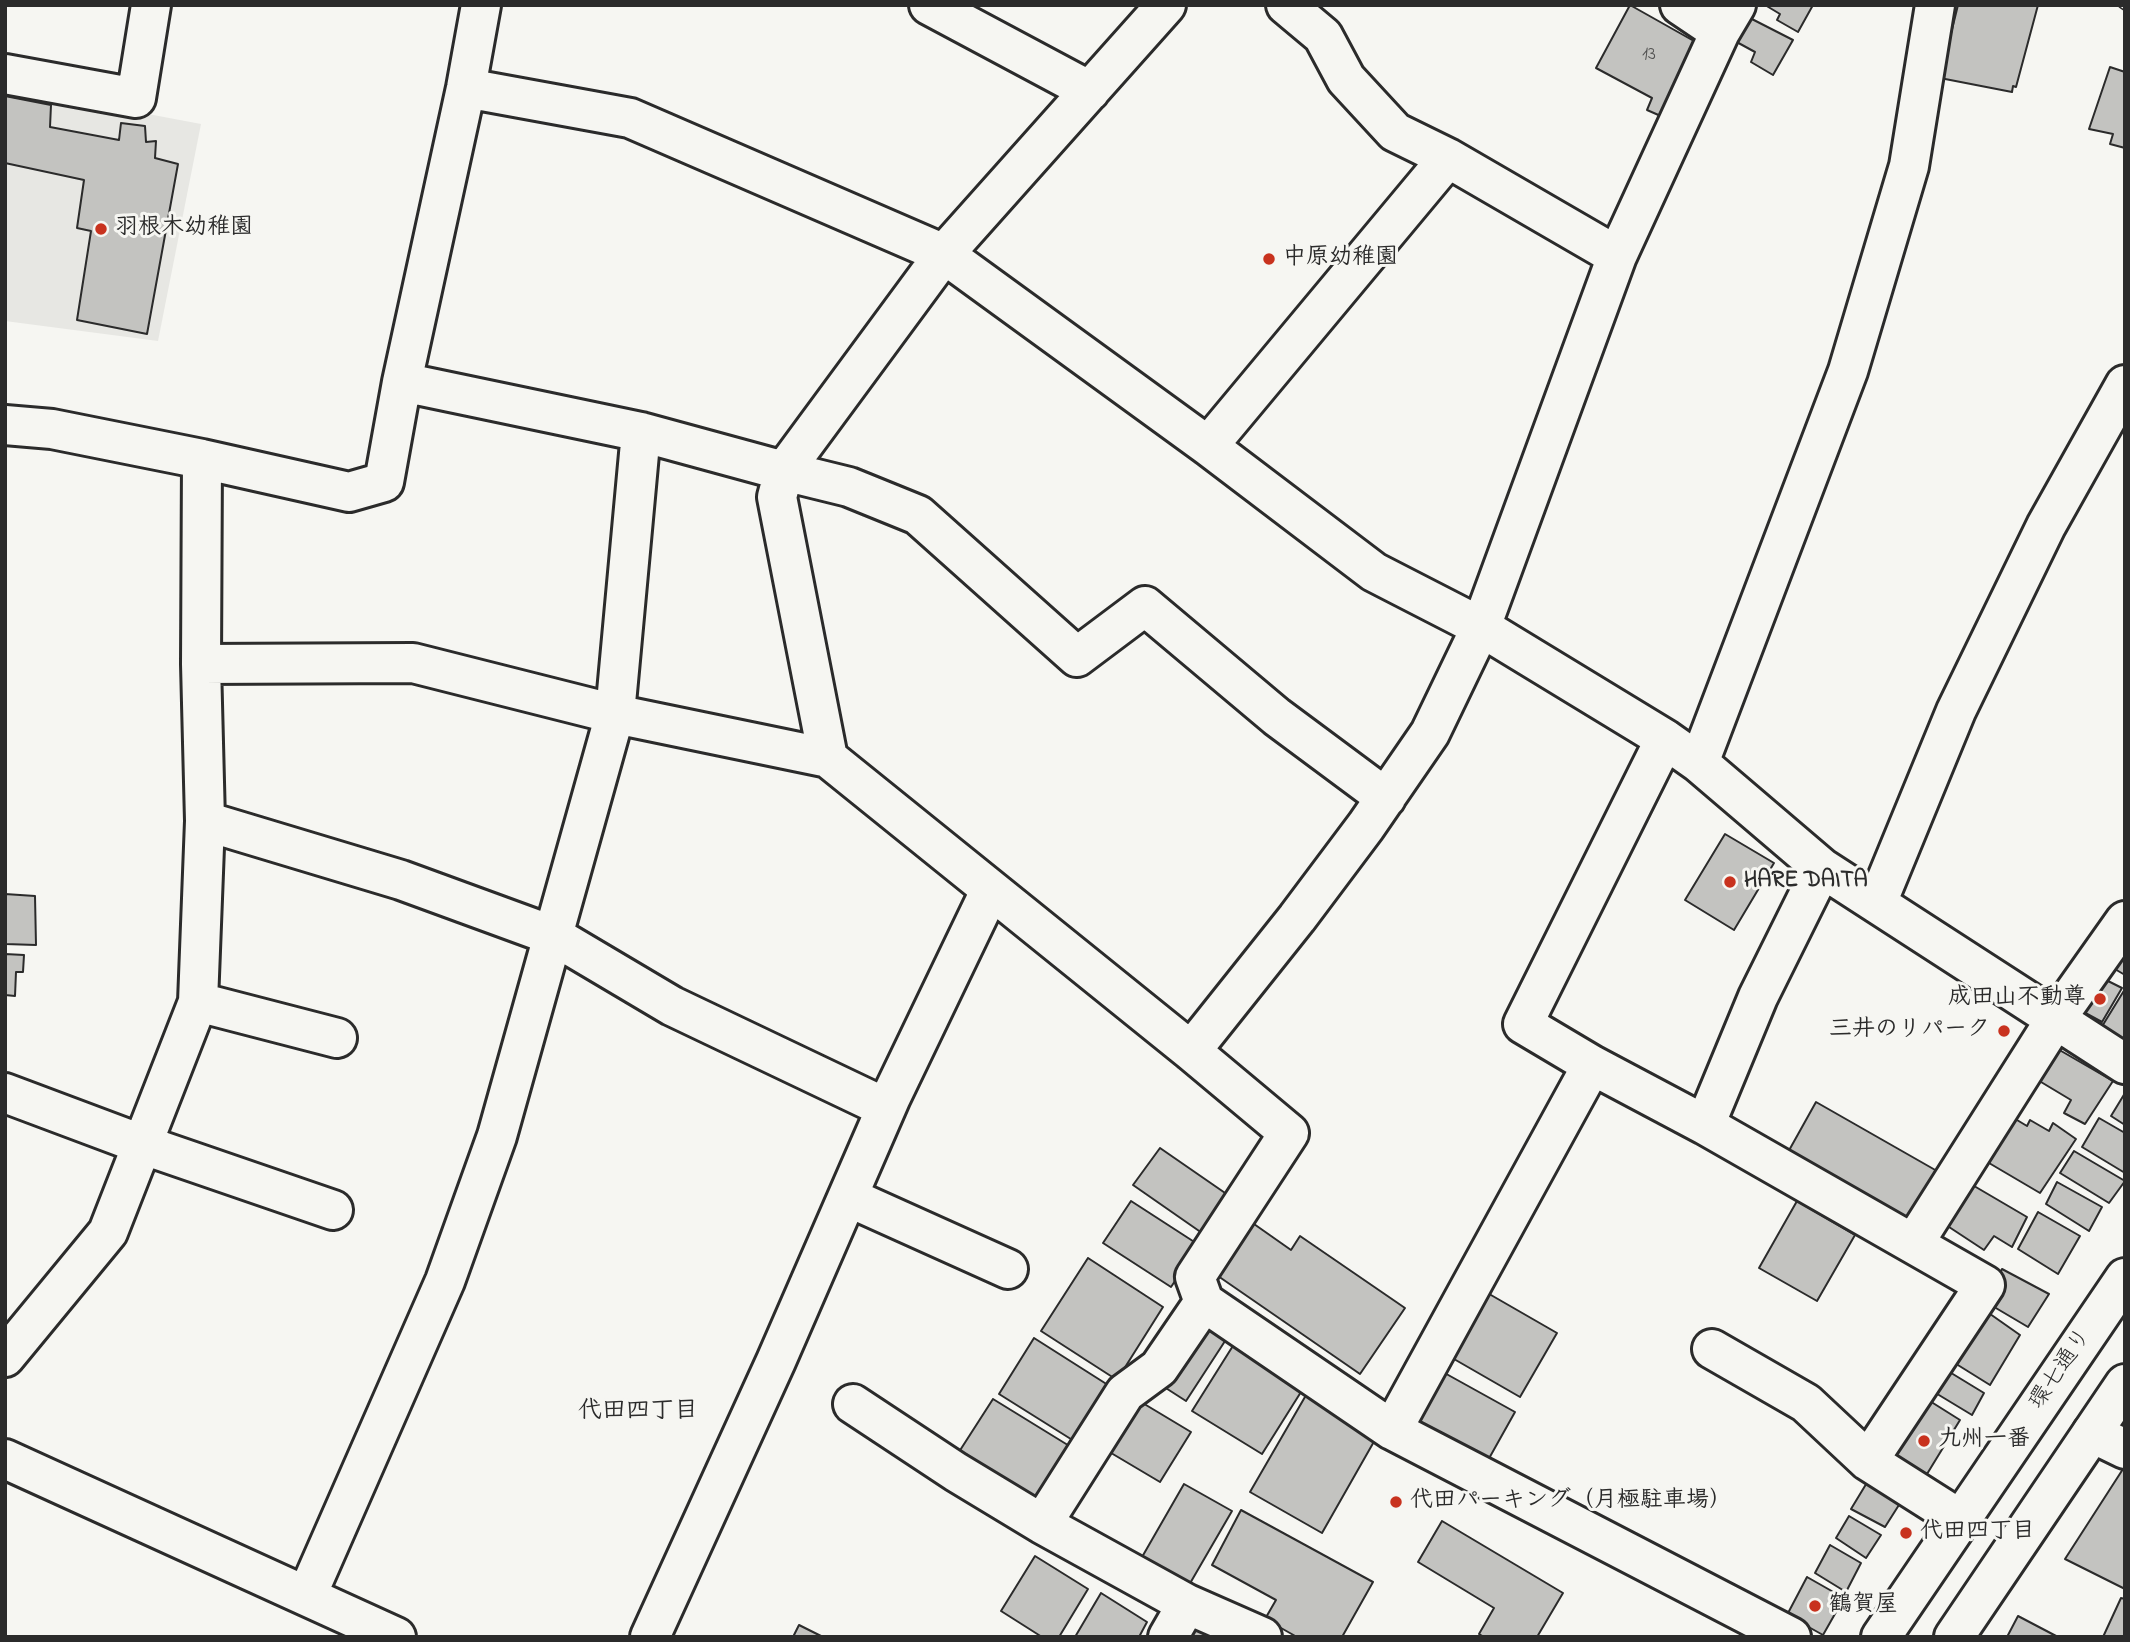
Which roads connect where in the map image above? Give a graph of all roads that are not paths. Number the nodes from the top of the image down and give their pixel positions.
1 (151, 5) edge
2 (481, 5) edge
3 (929, 5) edge
4 (1166, 5) edge
5 (1286, 5) edge
6 (1681, 5) edge
7 (1935, 5) edge
8 (1728, 18) edge
9 (5, 74) edge
10 (466, 88) junction
11 (1090, 91) junction
12 (1448, 158) junction
13 (944, 254) junction
14 (1617, 256) junction
15 (402, 382) junction
16 (2125, 385) edge
17 (5, 425) edge
18 (641, 432) junction
19 (1208, 446) junction
20 (202, 458) junction
21 (784, 471) junction
22 (1481, 627) junction
23 (201, 664) junction
24 (615, 714) junction
25 (1665, 739) junction
26 (828, 758) junction
27 (1699, 762) junction
28 (1385, 798) junction
29 (205, 821) junction
30 (1822, 868) junction
31 (990, 891) junction
32 (1877, 903) junction
33 (2125, 921) edge
34 (554, 936) junction
35 (198, 1002) junction
36 (2055, 1020) junction
37 (337, 1038) dead end
38 (1191, 1051) junction
39 (2125, 1064) edge
40 (1592, 1065) junction
41 (5, 1093) edge
42 (886, 1108) junction
43 (1705, 1125) junction
44 (141, 1144) junction
45 (848, 1197) junction
46 (333, 1210) dead end
47 (1914, 1243) junction
48 (1008, 1269) dead end
49 (2125, 1278) edge
50 (1204, 1302) junction
51 (1712, 1349) dead end
52 (5, 1357) edge
53 (2125, 1384) edge
54 (853, 1404) dead end
55 (1392, 1430) junction
56 (2108, 1441) edge
57 (5, 1459) edge
58 (1868, 1461) junction
59 (1961, 1520) junction
60 (1042, 1524) junction
61 (307, 1595) junction
62 (1187, 1604) junction
63 (396, 1637) edge
64 (650, 1637) edge
65 (1168, 1637) edge
66 (1262, 1637) edge
67 (1791, 1637) edge
68 (1881, 1637) edge
69 (1954, 1637) edge

1 - 9 street
2 - 10 street
3 - 11 street
4 - 11 street
5 - 12 street
6 - 8 street
7 - 27 street
8 - 14 street
10 - 13 street
10 - 15 street
11 - 13 street
12 - 14 street
12 - 19 street
13 - 19 street
13 - 21 street
14 - 22 street
15 - 18 street
15 - 20 street
16 - 32 street
17 - 20 street
18 - 21 street
18 - 24 street
19 - 22 street
20 - 23 street
21 - 26 street
21 - 28 street
22 - 25 street
22 - 28 street
23 - 24 street
23 - 29 street
24 - 26 street
24 - 34 street
25 - 27 street
25 - 40 street
26 - 31 street
27 - 30 street
28 - 38 street
29 - 34 street
29 - 35 street
30 - 32 street
30 - 43 street
31 - 38 street
31 - 42 street
32 - 36 street
33 - 36 street
34 - 42 street
34 - 61 street
35 - 37 street
35 - 44 street
36 - 39 street
36 - 47 street
38 - 50 street
40 - 43 street
40 - 55 street
41 - 44 street
42 - 45 street
43 - 47 street
44 - 46 street
44 - 52 street
45 - 48 street
45 - 64 street
47 - 58 street
49 - 59 street, 環七通り
50 - 55 street
50 - 60 street
51 - 58 street
53 - 56 street
54 - 60 street
55 - 67 street
56 - 69 street
57 - 61 street
58 - 59 street
59 - 68 street, 環七通り
60 - 62 street
61 - 63 street
62 - 65 street
62 - 66 street

